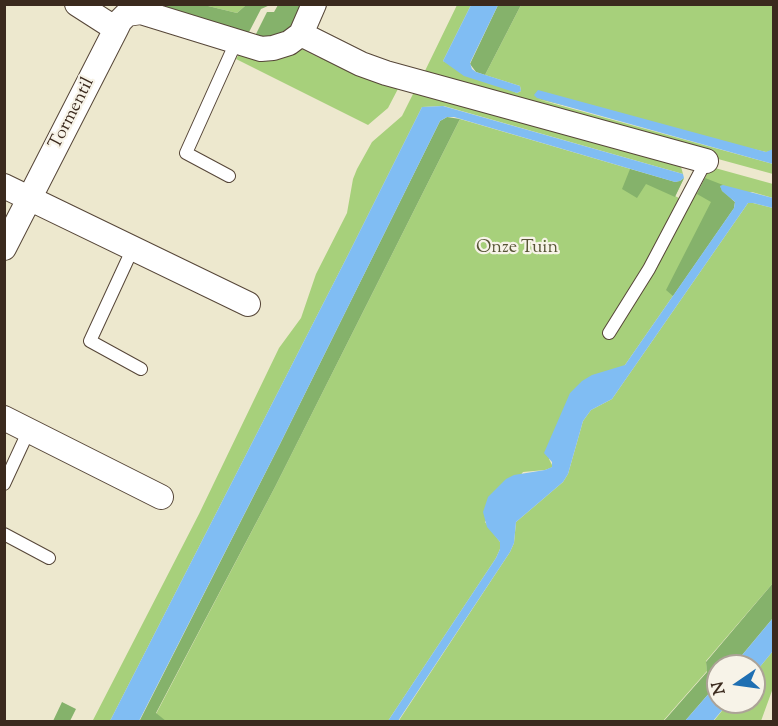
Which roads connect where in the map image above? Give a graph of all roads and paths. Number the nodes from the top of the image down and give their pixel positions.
1 (77, 4) edge
2 (315, 4) edge
3 (116, 29) junction
4 (300, 34) junction
5 (236, 42) junction
6 (706, 161) joint
7 (229, 176) dead end
8 (4, 186) edge
9 (30, 198) junction
10 (4, 248) edge
11 (133, 248) junction
12 (248, 304) dead end
13 (609, 333) dead end
14 (141, 369) dead end
15 (4, 418) edge
16 (29, 430) junction
17 (4, 484) edge
18 (161, 497) dead end
19 (4, 534) edge
20 (49, 558) dead end

1 - 3 street
2 - 4 street
3 - 5 street, Tormentil
3 - 9 street, Tormentil
4 - 5 street, Tormentil
4 - 6 street
5 - 7 lane
6 - 13 lane
8 - 9 street
9 - 10 street, Tormentil
9 - 11 street
11 - 12 street
11 - 14 lane
15 - 16 street
16 - 17 lane
16 - 18 street
19 - 20 lane

